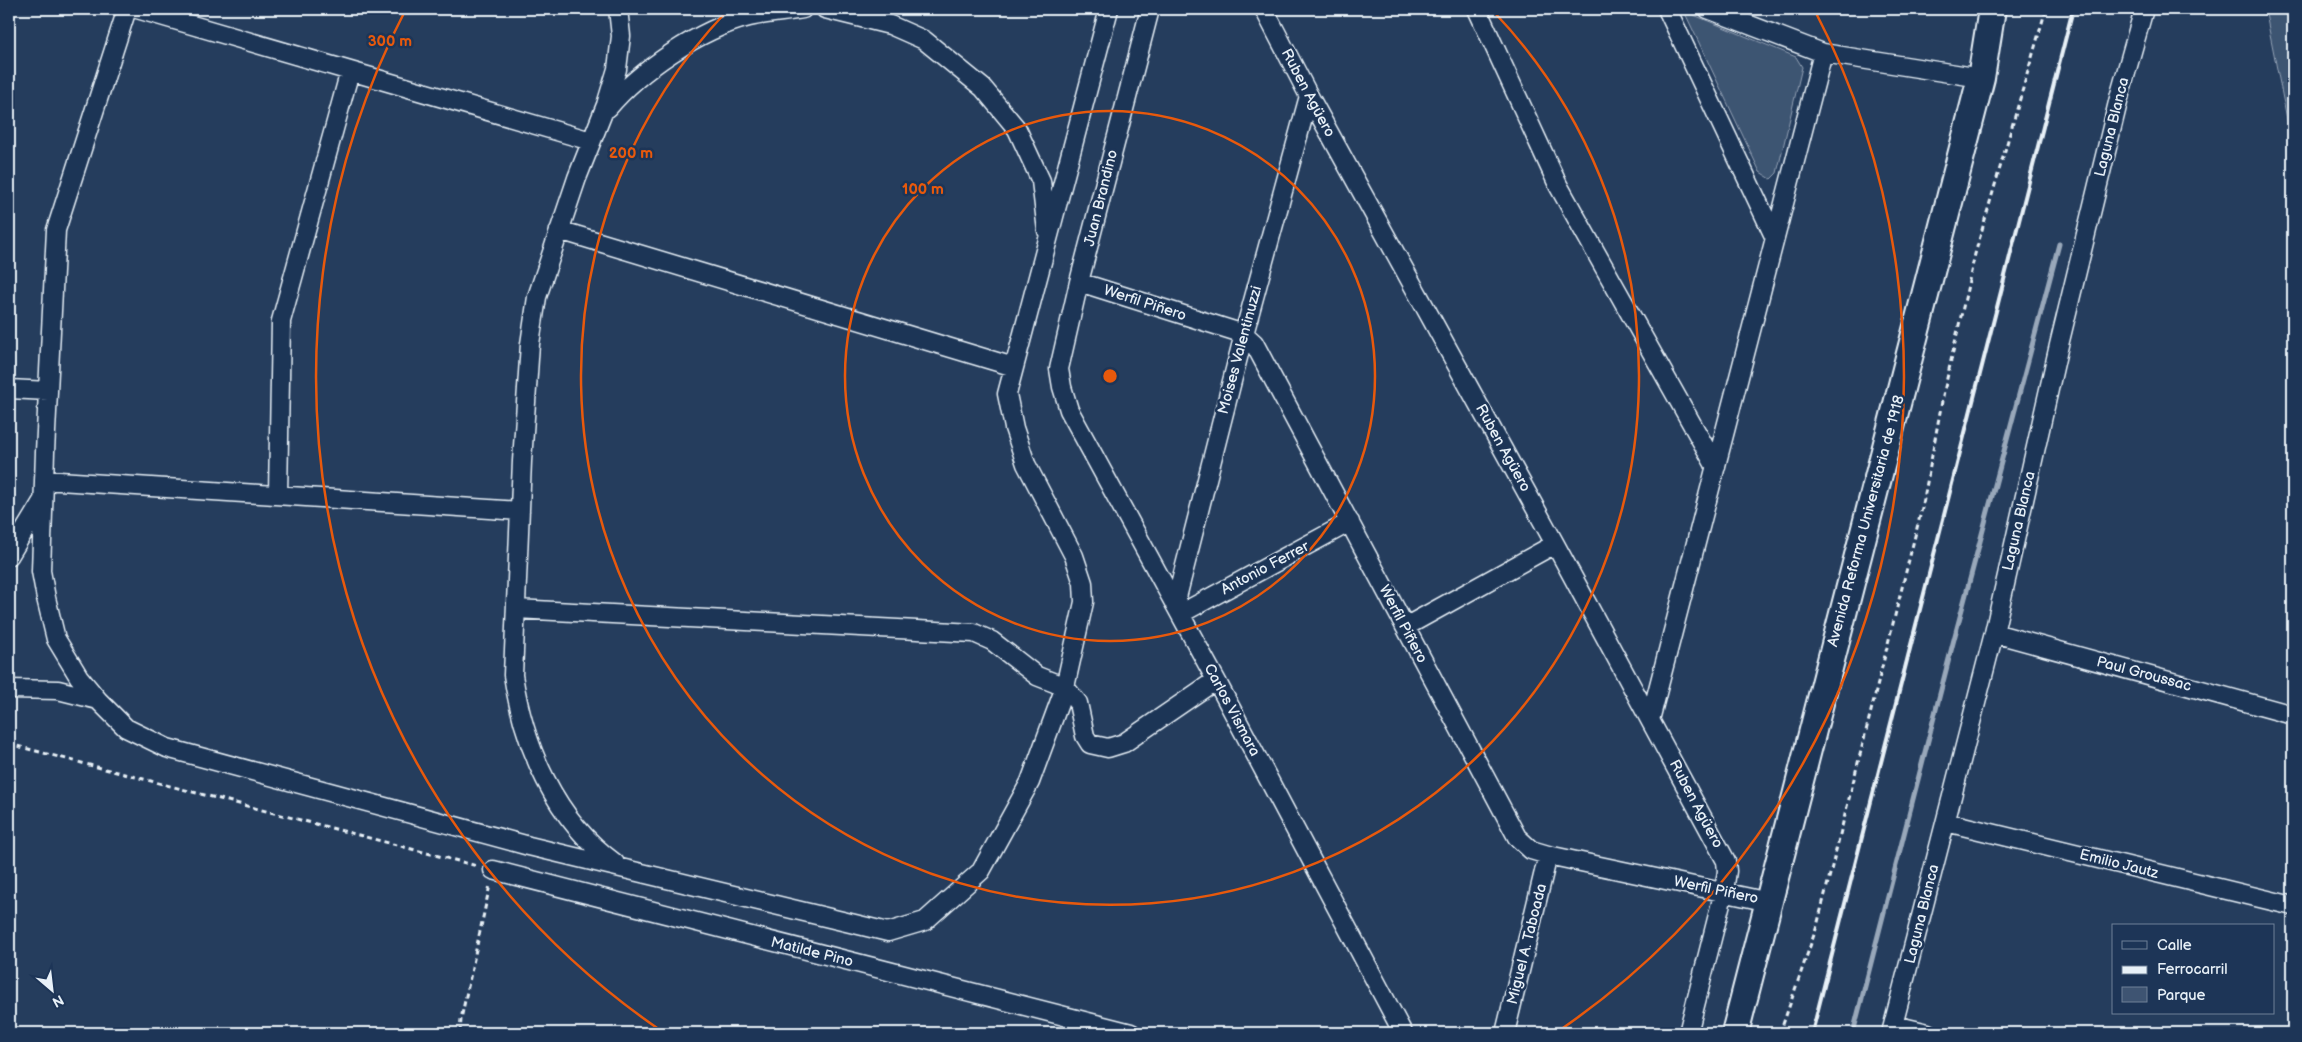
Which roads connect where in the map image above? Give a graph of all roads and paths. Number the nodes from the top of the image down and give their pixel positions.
1 (127, 9) edge
2 (137, 9) edge
3 (618, 9) edge
4 (803, 9) edge
5 (837, 9) edge
6 (1109, 9) edge
7 (1150, 9) edge
8 (1264, 9) edge
9 (1476, 9) edge
10 (1667, 9) edge
11 (1708, 9) edge
12 (1992, 9) edge
13 (2046, 9) edge
14 (2144, 9) edge
15 (1823, 53) junction
16 (350, 71) junction
17 (1981, 78) junction
18 (1309, 96) junction
19 (603, 113) junction
20 (592, 141) junction
21 (559, 230) junction
22 (1774, 236) junction
23 (1048, 239) junction
24 (1079, 282) junction
25 (1244, 334) junction
26 (1014, 367) junction
27 (1062, 387) joint
28 (9, 389) edge
29 (48, 391) junction
30 (1716, 467) junction
31 (44, 480) junction
32 (278, 495) junction
33 (43, 499) junction
34 (520, 511) junction
35 (1350, 522) junction
36 (1556, 544) junction
37 (9, 556) edge
38 (516, 608) junction
39 (1178, 609) junction
40 (1405, 627) junction
41 (1994, 634) junction
42 (1216, 680) junction
43 (1065, 687) junction
44 (9, 688) edge
45 (98, 700) junction
46 (2293, 715) edge
47 (1650, 720) junction
48 (9, 744) edge
49 (1946, 822) junction
50 (1548, 855) junction
51 (623, 869) junction
52 (493, 870) junction
53 (1724, 891) junction
54 (1769, 902) junction
55 (2293, 906) edge
56 (1893, 1029) edge
57 (1105, 1030) edge
58 (460, 1033) edge
59 (1131, 1033) edge
60 (1403, 1033) edge
61 (1505, 1033) edge
62 (1688, 1033) edge
63 (1735, 1033) edge
64 (1780, 1033) edge
65 (1928, 1033) edge

1 - 29 street
2 - 16 street
3 - 19 street
4 - 19 street
5 - 23 street
6 - 23 street
7 - 24 street, Juan Brandino
8 - 18 street, Ruben Agüero
9 - 30 street
10 - 22 street
11 - 15 street
12 - 17 main road, Avenida Reforma Universitaria de 1918
13 - 64 path
14 - 41 street, Laguna Blanca
15 - 17 street
15 - 22 street
16 - 20 street
16 - 32 street
17 - 54 main road, Avenida Reforma Universitaria de 1918
18 - 25 street, Moises Valentinuzzi
18 - 36 street, Ruben Agüero
19 - 20 street
20 - 21 street
21 - 26 street
21 - 34 street
22 - 30 street
23 - 26 street
24 - 25 street, Werfil Piñero
24 - 27 street, Juan Brandino
25 - 35 street, Werfil Piñero
25 - 39 street, Moises Valentinuzzi
26 - 43 street
27 - 39 street, Carlos Vismara
28 - 29 street
29 - 31 street
30 - 47 street
31 - 32 street
31 - 33 street
32 - 34 street
33 - 37 street
33 - 45 street
34 - 38 street
35 - 39 street, Antonio Ferrer
35 - 40 street, Werfil Piñero
36 - 40 street
36 - 47 street, Ruben Agüero
38 - 43 street
38 - 51 street
39 - 42 street, Carlos Vismara
40 - 50 street, Werfil Piñero
41 - 46 street, Paul Groussac
41 - 49 street, Laguna Blanca
42 - 43 street
42 - 60 street, Carlos Vismara
43 - 51 street
44 - 45 street
45 - 51 street
47 - 53 street, Ruben Agüero
48 - 52 path
49 - 55 street, Emilio Jautz
49 - 56 street, Laguna Blanca
50 - 53 street, Werfil Piñero
50 - 61 street, Miguel A. Taboada
52 - 57 street, Matilde Pino
52 - 58 path
53 - 54 street, Werfil Piñero
53 - 62 street
54 - 63 main road, Avenida Reforma Universitaria de 1918
56 - 65 street
57 - 59 street, Matilde Pino

